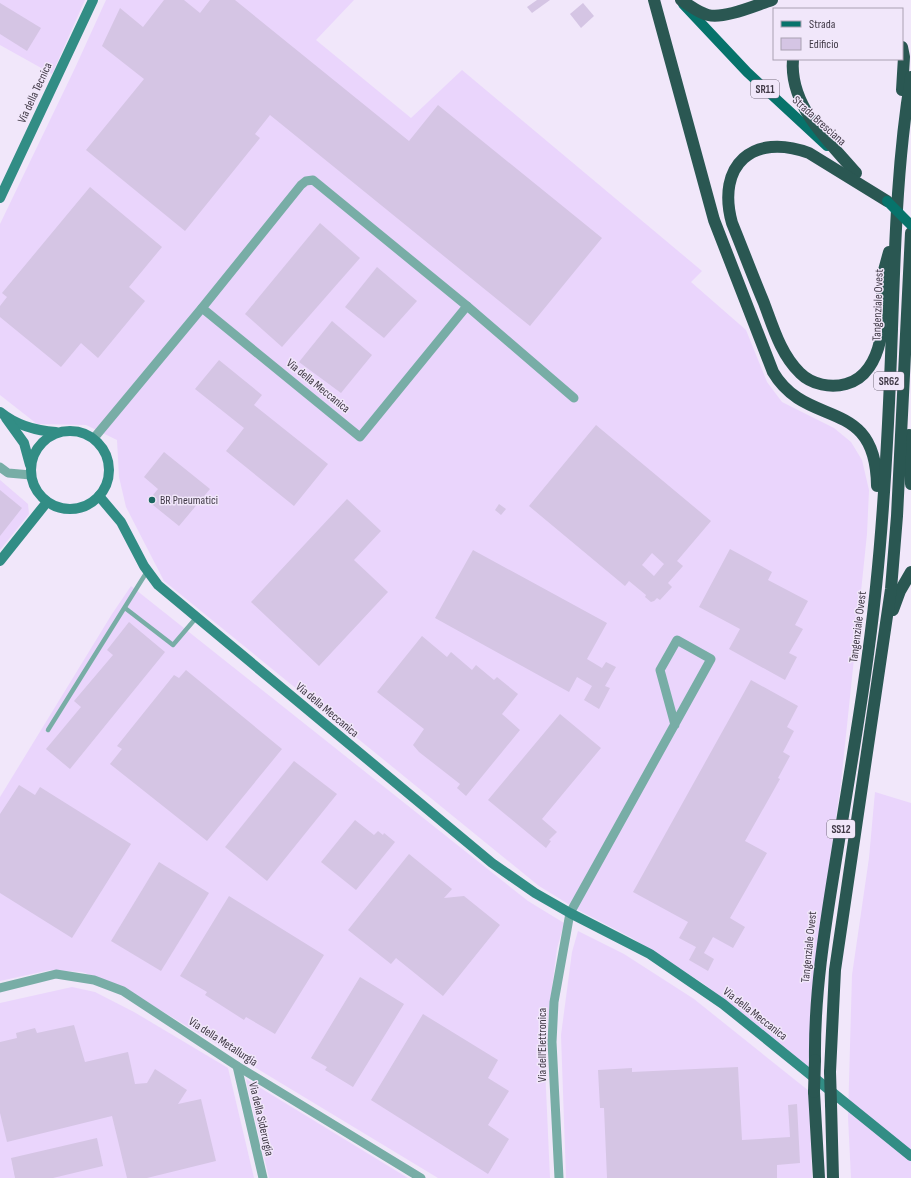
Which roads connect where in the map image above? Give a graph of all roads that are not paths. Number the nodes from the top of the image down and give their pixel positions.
1 (93, 0) edge
2 (654, 0) edge
3 (680, 0) edge
4 (772, 0) edge
5 (903, 52) edge
6 (792, 60) edge
7 (911, 77) edge
8 (901, 160) junction
9 (851, 174) junction
10 (0, 198) edge
11 (887, 201) joint
12 (911, 225) edge
13 (895, 230) junction
14 (911, 233) edge
15 (908, 268) junction
16 (467, 306) junction
17 (202, 308) junction
18 (574, 398) dead end
19 (2, 414) edge
20 (58, 432) junction
21 (94, 438) junction
22 (0, 467) edge
23 (30, 470) junction
24 (911, 484) edge
25 (99, 496) junction
26 (47, 502) junction
27 (0, 561) edge
28 (148, 570) junction
29 (911, 572) edge
30 (877, 584) junction
31 (125, 608) junction
32 (196, 618) junction
33 (884, 644) junction
34 (675, 725) junction
35 (48, 730) dead end
36 (570, 913) junction
37 (0, 988) edge
38 (237, 1066) junction
39 (911, 1156) edge
40 (263, 1178) edge
41 (421, 1178) edge
42 (559, 1178) edge
43 (819, 1178) edge
44 (833, 1178) edge

1 - 10 street, Via della Tecnica
2 - 30 highway
3 - 4 highway
3 - 9 main road, Strada Bresciana / SR11
5 - 8 highway
6 - 9 highway
7 - 8 highway, Tangenziale Ovest / SR62
8 - 13 highway, Tangenziale Ovest / SR62
9 - 11 highway
9 - 13 highway
11 - 12 main road, bridge
13 - 30 highway, Tangenziale Ovest / SR62
14 - 15 highway, SR62
15 - 24 highway
15 - 33 highway, SR62
16 - 17 street
16 - 17 street, Via della Meccanica
16 - 18 street
17 - 21 street
19 - 20 street
19 - 23 street
20 - 21 street
20 - 23 street
21 - 25 street
22 - 23 street
23 - 26 street
25 - 26 street
25 - 28 street, Via della Meccanica
26 - 27 street
28 - 31 lane
28 - 32 street, Via della Meccanica
29 - 33 highway
30 - 43 highway, Tangenziale Ovest / SS12, bridge
31 - 32 lane
31 - 35 lane
32 - 36 street, Via della Meccanica
33 - 44 highway, SS12, bridge
34 - 34 street
34 - 36 street
36 - 39 street, Via della Meccanica
36 - 42 street, Via dell'Elettronica
37 - 38 street, Via della Metallurgia
38 - 40 street, Via della Siderurgia
38 - 41 street, Via della Metallurgia

